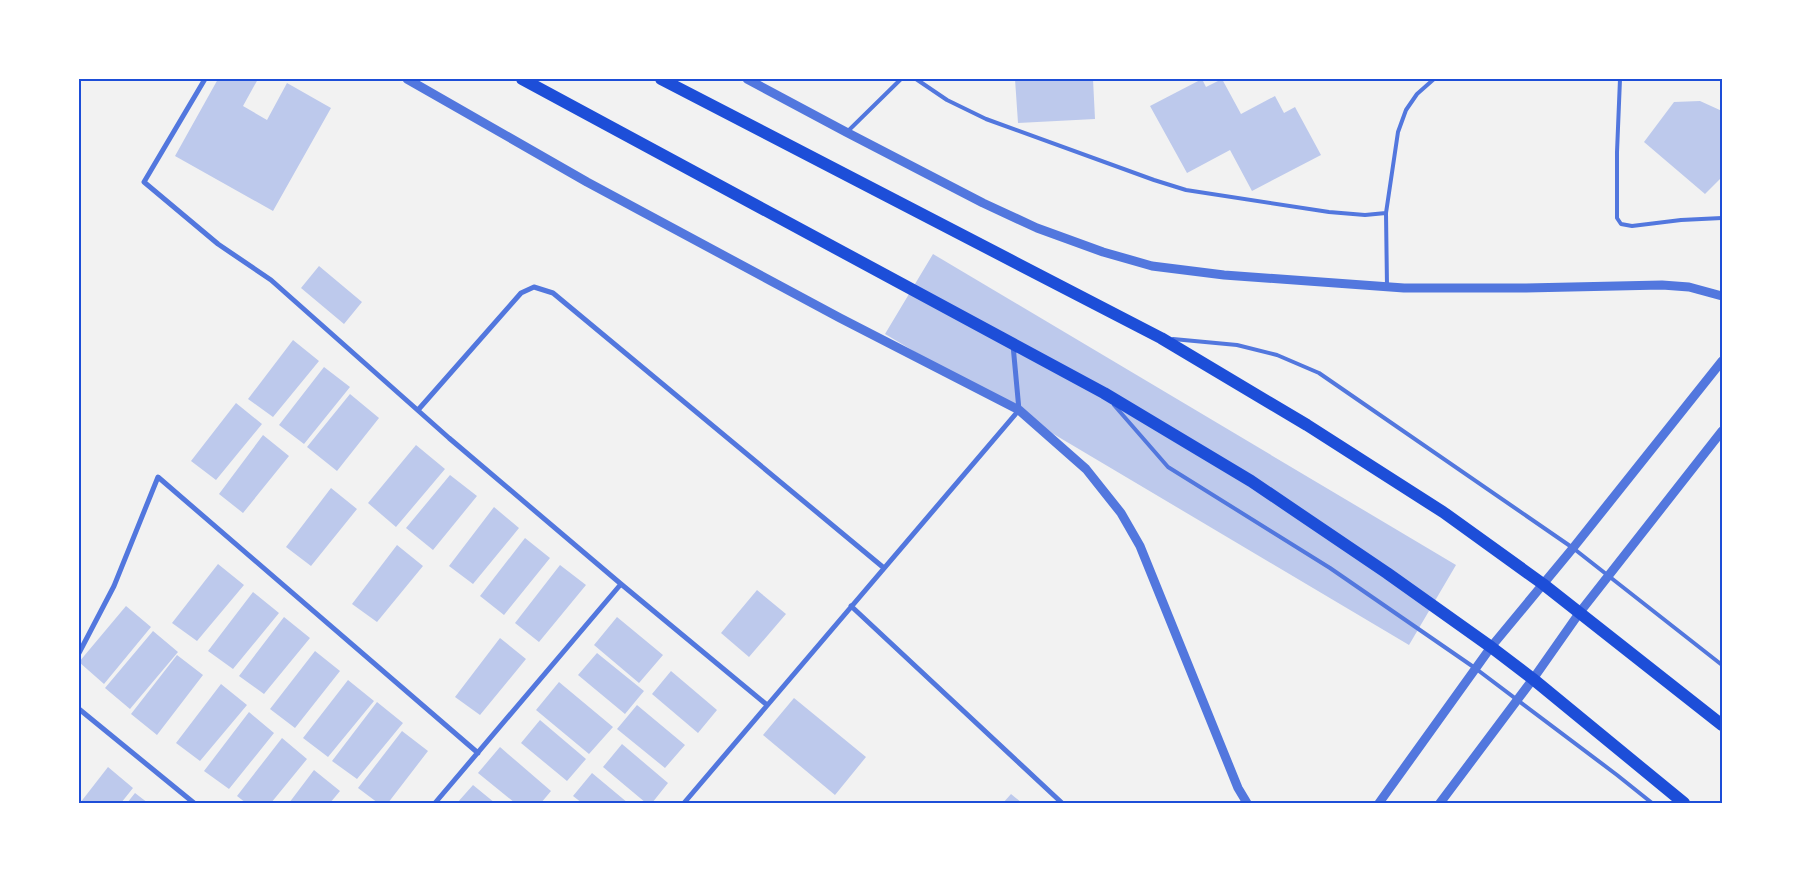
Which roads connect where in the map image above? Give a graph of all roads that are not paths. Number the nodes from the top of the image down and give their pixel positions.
1 (205, 79) edge
2 (407, 79) edge
3 (522, 79) edge
4 (661, 79) edge
5 (747, 79) edge
6 (900, 79) edge
7 (916, 79) edge
8 (1434, 79) edge
9 (1620, 79) edge
10 (846, 132) junction
11 (1386, 214) junction
12 (1722, 218) edge
13 (1387, 287) junction
14 (1722, 296) edge
15 (1160, 338) junction
16 (1013, 343) junction
17 (1722, 361) edge
18 (1104, 393) junction
19 (418, 410) junction
20 (1019, 410) junction
21 (1722, 431) edge
22 (1573, 548) junction
23 (884, 568) junction
24 (1608, 575) junction
25 (621, 584) junction
26 (1543, 584) junction
27 (851, 606) junction
28 (1580, 612) junction
29 (1491, 647) junction
30 (79, 653) edge
31 (1722, 665) edge
32 (1476, 668) junction
33 (1533, 679) junction
34 (1518, 699) junction
35 (767, 705) junction
36 (79, 709) edge
37 (1722, 725) edge
38 (478, 753) junction
39 (194, 803) edge
40 (435, 803) edge
41 (684, 803) edge
42 (1062, 803) edge
43 (1247, 803) edge
44 (1379, 803) edge
45 (1440, 803) edge
46 (1652, 803) edge
47 (1684, 803) edge

1 - 19 street
2 - 20 street
3 - 16 main road
4 - 15 main road
5 - 10 street
6 - 10 lane
7 - 11 lane
8 - 11 lane
9 - 12 lane
10 - 13 street
11 - 13 lane
13 - 14 street
15 - 22 lane
15 - 26 main road
16 - 18 main road
16 - 20 street
17 - 22 street
18 - 29 main road
18 - 32 lane
19 - 23 street
19 - 25 street
20 - 23 street
20 - 43 street
21 - 24 street
22 - 24 lane
22 - 26 street
23 - 27 street
24 - 28 street
24 - 31 lane
25 - 35 street
25 - 38 street
26 - 28 main road
26 - 29 street
27 - 35 street
27 - 42 street
28 - 33 street
28 - 37 main road
29 - 32 street
29 - 33 main road
30 - 38 street
32 - 34 lane
32 - 44 street
33 - 34 street
33 - 47 main road
34 - 45 street
34 - 46 lane
35 - 41 street
36 - 39 street
38 - 40 street

